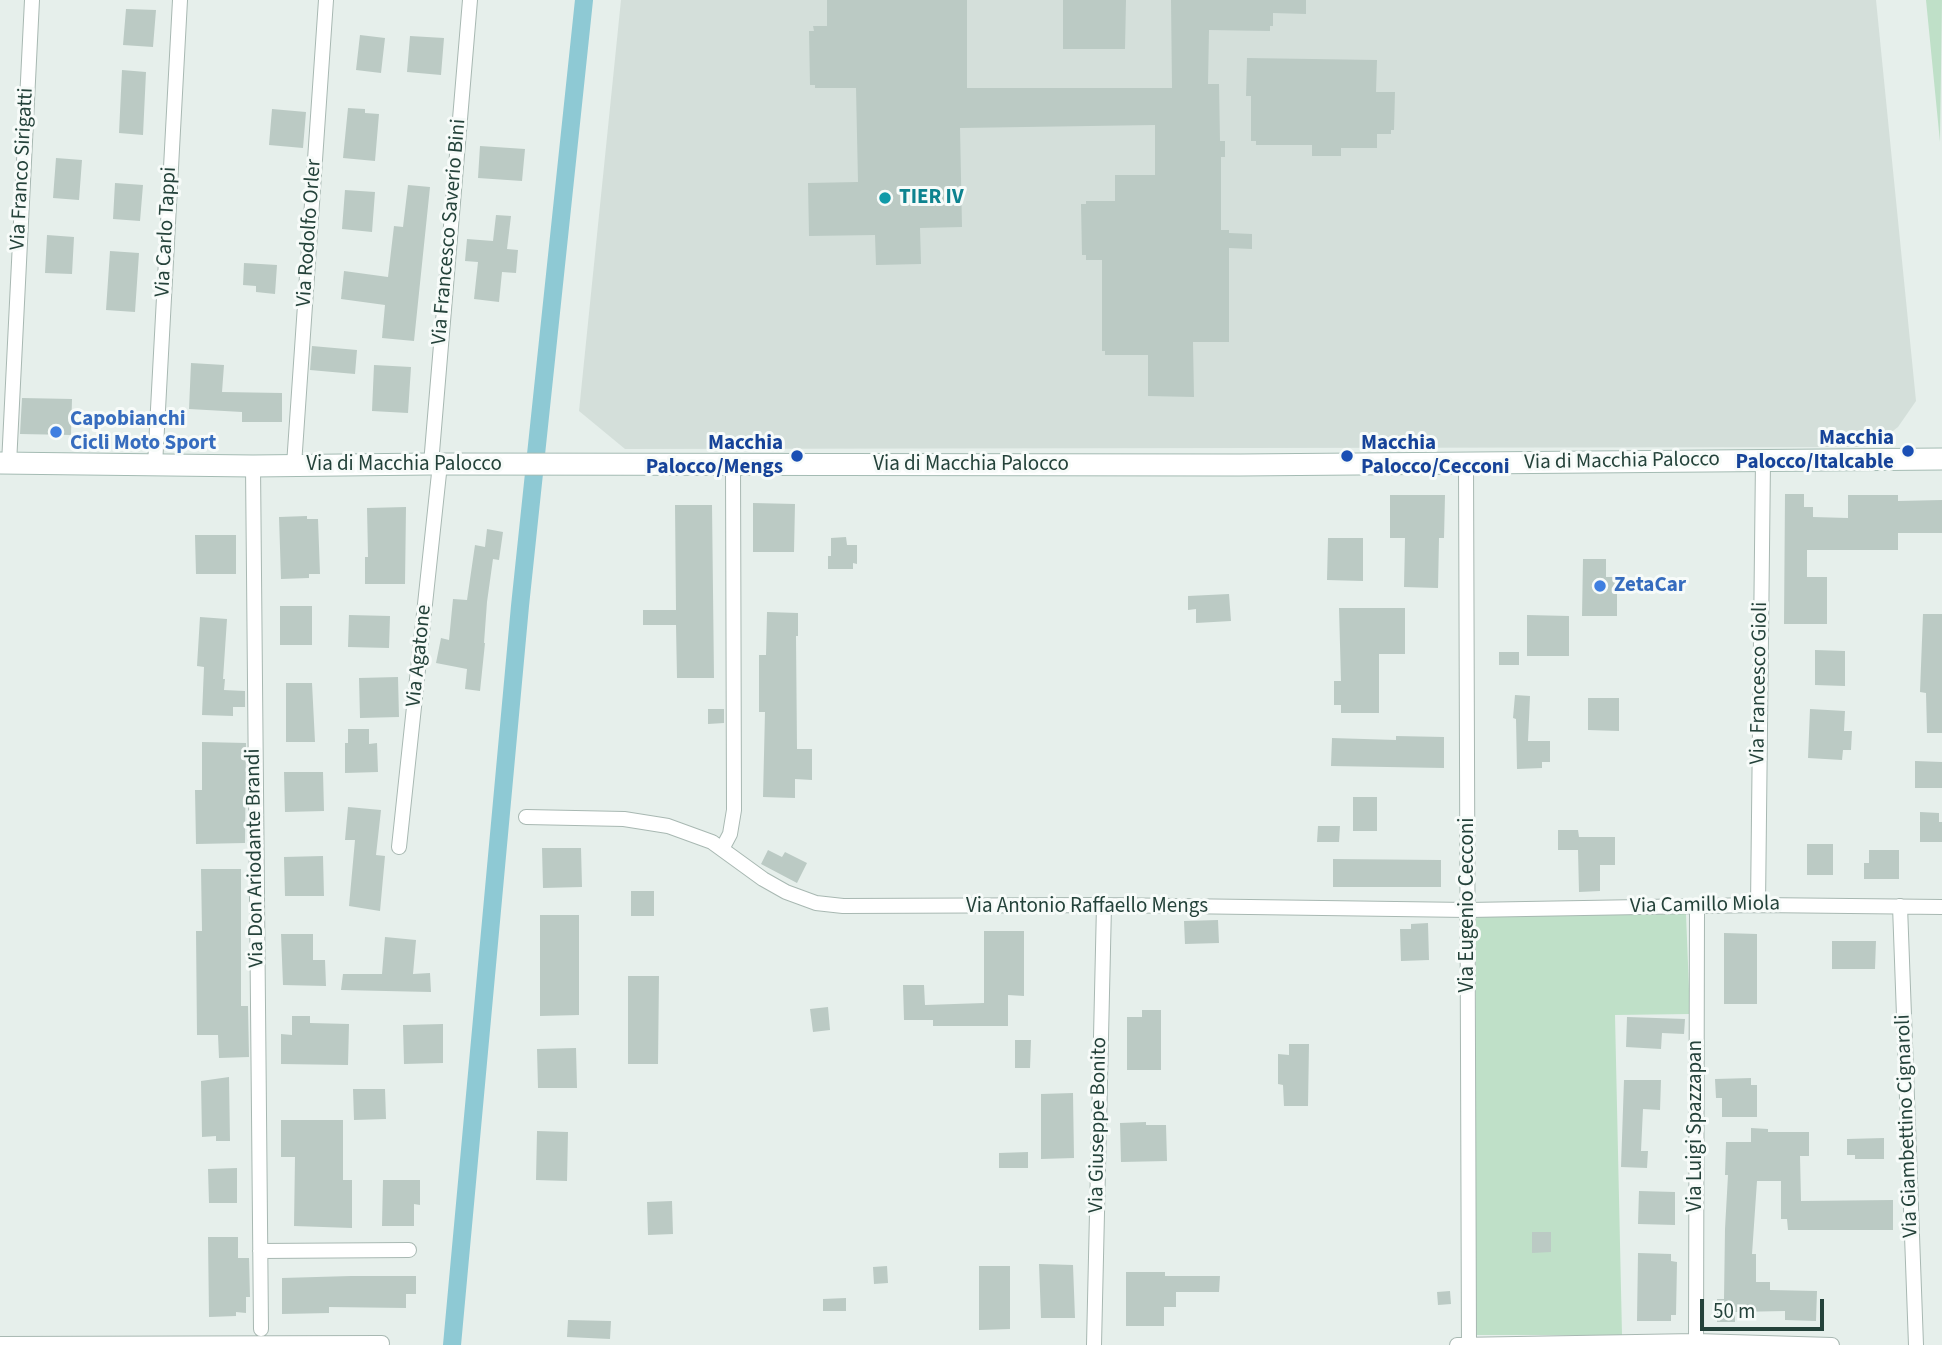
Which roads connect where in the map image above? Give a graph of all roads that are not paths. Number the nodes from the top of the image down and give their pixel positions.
1 (32, 0) edge
2 (180, 0) edge
3 (326, 0) edge
4 (470, 0) edge
5 (1763, 460) junction
6 (1942, 460) edge
7 (4, 463) edge
8 (435, 464) junction
9 (1466, 464) junction
10 (155, 465) junction
11 (733, 465) junction
12 (253, 466) junction
13 (294, 466) junction
14 (526, 817) dead end
15 (399, 847) dead end
16 (722, 849) junction
17 (1104, 905) junction
18 (1758, 905) junction
19 (1697, 906) junction
20 (1900, 906) junction
21 (1942, 907) edge
22 (1468, 910) junction
23 (409, 1250) dead end
24 (260, 1251) junction
25 (262, 1339) edge
26 (382, 1343) dead end
27 (1696, 1343) edge
28 (0, 1344) edge
29 (183, 1344) edge
30 (1094, 1345) edge
31 (1457, 1345) edge
32 (1469, 1345) edge
33 (1832, 1345) edge
34 (1916, 1345) edge

1 - 7 street, Via Franco Sirigatti
2 - 10 street, Via Carlo Tappi
3 - 13 street, Via Rodolfo Orler
4 - 8 street, Via Francesco Saverio Bini
5 - 6 street, Via di Macchia Palocco
5 - 9 street, Via di Macchia Palocco
5 - 18 street, Via Francesco Gioli
7 - 10 street, Via di Macchia Palocco
8 - 11 street, Via di Macchia Palocco
8 - 13 street, Via di Macchia Palocco
8 - 15 street, Via Agatone
9 - 11 street, Via di Macchia Palocco
9 - 22 street, Via Eugenio Cecconi
10 - 12 street, Via di Macchia Palocco
11 - 16 street
12 - 13 street, Via di Macchia Palocco
12 - 24 street, Via Don Ariodante Brandi
14 - 16 street, Via Antonio Raffaello Mengs
16 - 17 street, Via Antonio Raffaello Mengs
17 - 22 street, Via Antonio Raffaello Mengs
17 - 30 street, Via Giuseppe Bonito
18 - 19 street, Via Camillo Miola
18 - 20 street, Via Camillo Miola
19 - 22 street, Via Camillo Miola
19 - 27 street, Via Luigi Spazzapan
20 - 21 street, Via Camillo Miola
20 - 34 street, Via Giambettino Cignaroli
22 - 32 street, Via Eugenio Cecconi
23 - 24 street
24 - 25 street, Via Don Ariodante Brandi
25 - 26 street
25 - 29 street
27 - 32 street
27 - 33 street
28 - 29 street
31 - 32 street

